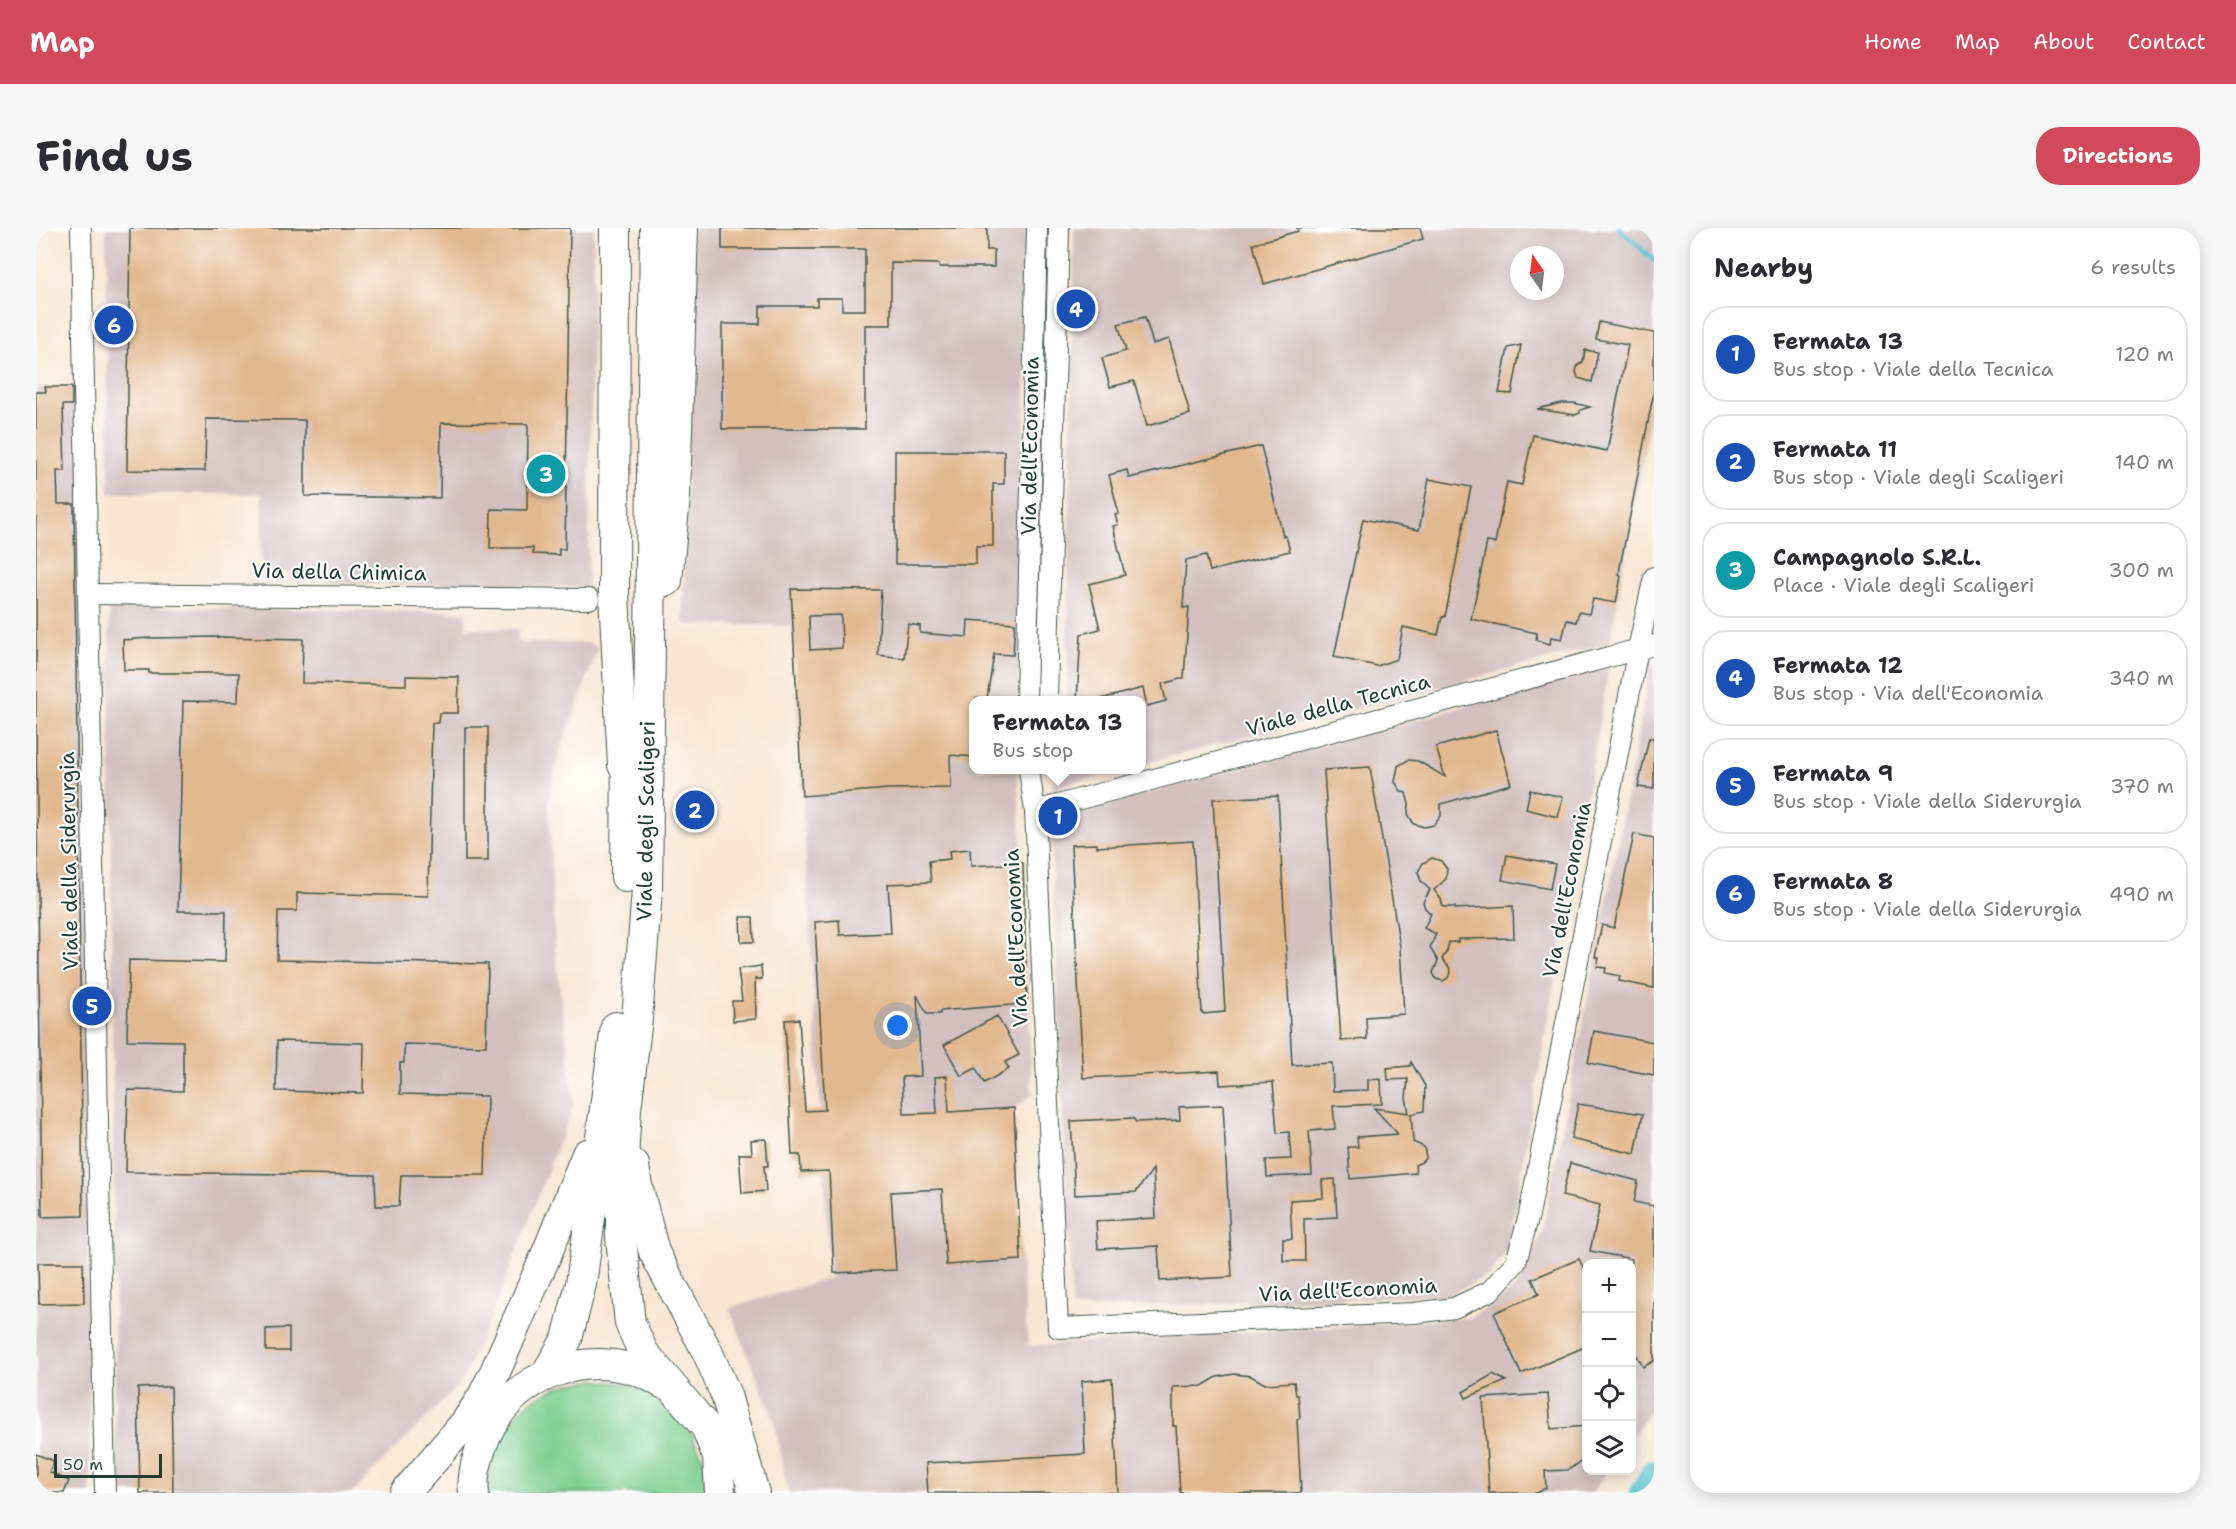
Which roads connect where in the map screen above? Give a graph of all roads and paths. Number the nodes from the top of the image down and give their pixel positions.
1 (81, 228) edge
2 (615, 228) edge
3 (635, 228) edge
4 (655, 228) edge
5 (683, 228) edge
6 (1037, 228) edge
7 (1059, 228) edge
8 (642, 403) junction
9 (1654, 577) edge
10 (89, 594) junction
11 (589, 599) dead end
12 (1646, 647) edge
13 (1026, 696) edge
14 (1047, 696) edge
15 (647, 769) junction
16 (1030, 774) edge
17 (1041, 774) edge
18 (1035, 811) junction
19 (626, 818) junction
20 (615, 1109) junction
21 (546, 1374) junction
22 (681, 1395) junction
23 (472, 1491) edge
24 (105, 1493) edge
25 (405, 1493) edge
26 (720, 1493) edge
27 (754, 1493) edge

1 - 10 street, Viale della Siderurgia
2 - 19 highway
3 - 8 highway, Viale degli Scaligeri
4 - 8 highway, Viale degli Scaligeri
5 - 15 highway
6 - 13 street, Via dell'Economia
7 - 14 street, Via dell'Economia
8 - 15 highway, Viale degli Scaligeri
8 - 19 highway, Viale degli Scaligeri
9 - 12 street, Via dell'Economia
10 - 11 street, Via della Chimica
10 - 24 street, Viale della Siderurgia
12 - 18 street, Viale della Tecnica
12 - 18 street, Via dell'Economia
15 - 20 highway, Viale degli Scaligeri
16 - 18 street, Via dell'Economia
17 - 18 street, Via dell'Economia
19 - 20 highway, Viale degli Scaligeri
20 - 21 highway, Viale degli Scaligeri
20 - 22 highway, Viale degli Scaligeri
20 - 25 highway
20 - 27 highway
21 - 22 highway, Viale degli Scaligeri
21 - 23 highway, Viale degli Scaligeri
22 - 26 highway, Viale degli Scaligeri

